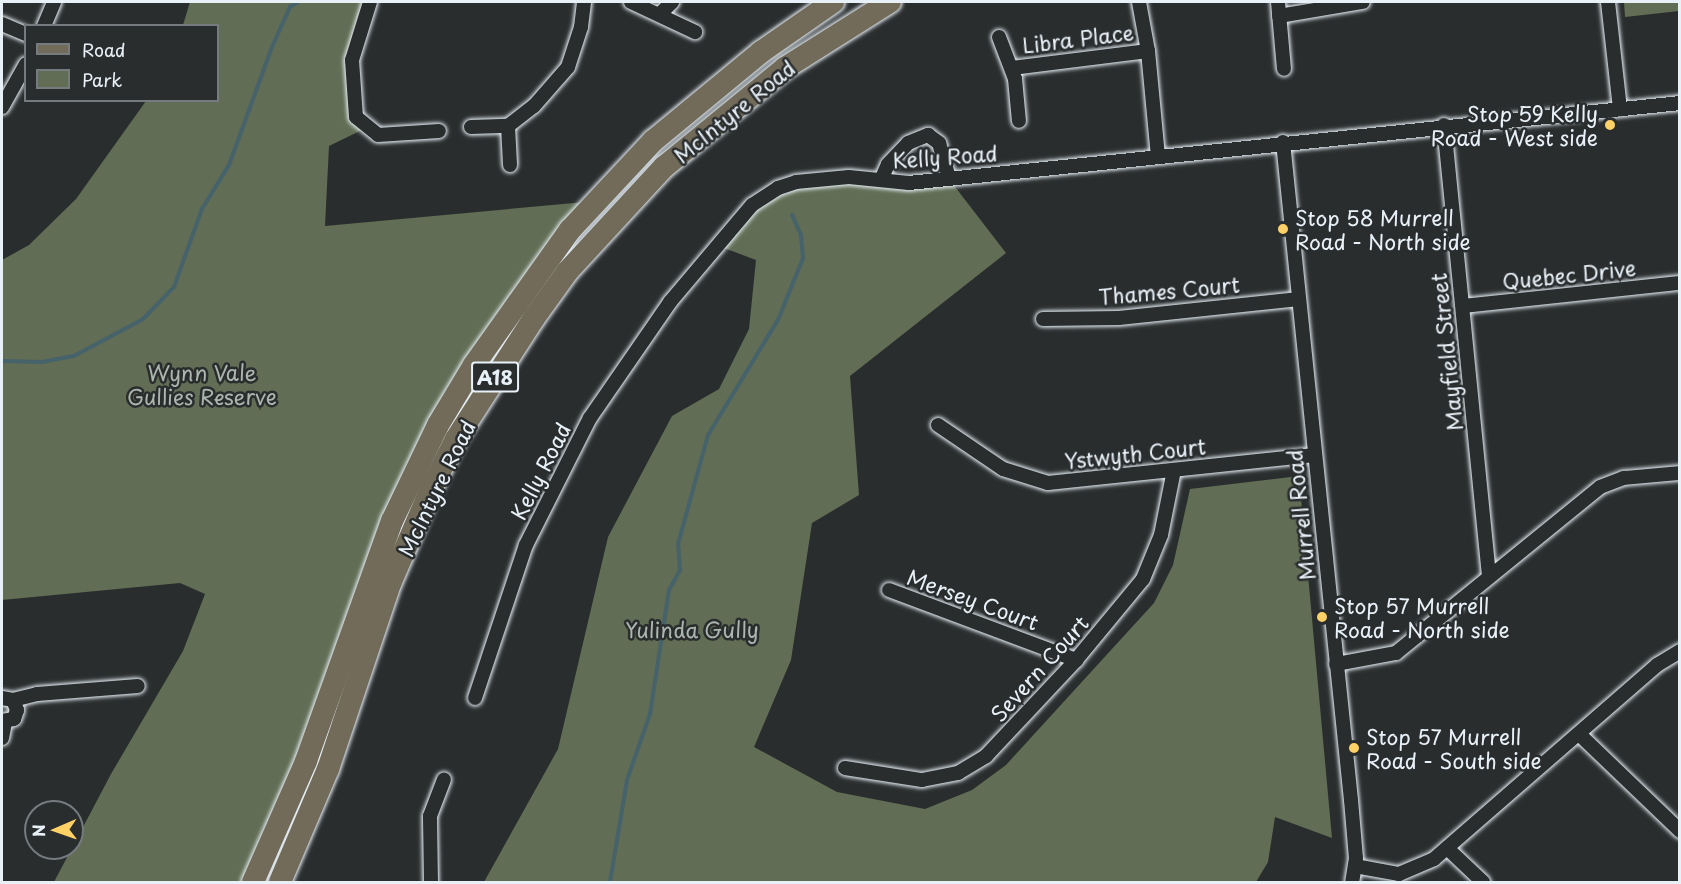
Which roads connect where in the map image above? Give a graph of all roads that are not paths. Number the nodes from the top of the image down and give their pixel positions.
1 (54, 2) edge
2 (370, 2) edge
3 (584, 2) edge
4 (631, 2) edge
5 (672, 2) edge
6 (833, 2) edge
7 (890, 2) edge
8 (1139, 2) edge
9 (1278, 2) edge
10 (1364, 2) edge
11 (1608, 2) edge
12 (661, 13) junction
13 (1279, 16) junction
14 (2, 24) edge
15 (45, 24) edge
16 (695, 32) dead end
17 (24, 33) edge
18 (999, 37) dead end
19 (1148, 51) junction
20 (24, 68) edge
21 (1012, 68) junction
22 (1284, 69) dead end
23 (1680, 103) edge
24 (2, 107) edge
25 (1620, 109) junction
26 (1019, 121) dead end
27 (1444, 125) junction
28 (508, 126) junction
29 (471, 127) dead end
30 (440, 131) dead end
31 (1282, 142) junction
32 (1158, 157) junction
33 (510, 165) dead end
34 (949, 178) junction
35 (881, 180) junction
36 (1680, 283) edge
37 (1299, 298) junction
38 (1463, 306) junction
39 (1043, 319) dead end
40 (938, 425) dead end
41 (1315, 455) junction
42 (1174, 470) junction
43 (1680, 473) edge
44 (1489, 576) junction
45 (889, 590) dead end
46 (1680, 651) edge
47 (1076, 660) junction
48 (1336, 664) junction
49 (138, 686) dead end
50 (7, 699) edge
51 (475, 699) dead end
52 (3, 722) edge
53 (1580, 735) junction
54 (2, 738) edge
55 (845, 768) dead end
56 (444, 780) dead end
57 (1680, 831) edge
58 (1447, 848) junction
59 (1355, 866) junction
60 (253, 882) edge
61 (280, 882) edge
62 (431, 882) edge
63 (1352, 882) edge
64 (1483, 882) edge

1 - 15 street
2 - 30 street
3 - 28 street
4 - 12 street
5 - 12 street
6 - 60 main road, McIntyre Road / A18
7 - 61 main road, McIntyre Road / A18
8 - 19 street
9 - 13 street
10 - 13 street
11 - 25 street
12 - 16 street
13 - 22 street
14 - 17 street
18 - 21 street, Libra Place
19 - 21 street, Libra Place
19 - 32 street
20 - 24 street
21 - 26 street, Libra Place
23 - 25 street, Kelly Road
25 - 27 street, Kelly Road
27 - 31 street, Kelly Road
27 - 38 street, Mayfield Street
28 - 29 street
28 - 33 street
31 - 32 street, Kelly Road
31 - 37 street, Murrell Road
32 - 34 street, Kelly Road
34 - 35 street, Kelly Road
34 - 35 street
35 - 51 street, Kelly Road
36 - 38 street, Quebec Drive
37 - 39 street, Thames Court
37 - 41 street, Murrell Road
38 - 44 street, Mayfield Street
40 - 42 street, Ystwyth Court
41 - 42 street, Ystwyth Court
41 - 48 street, Murrell Road
42 - 47 street, Severn Court
43 - 44 street
44 - 48 street
45 - 47 street, Mersey Court
46 - 53 street
47 - 55 street, Severn Court
48 - 59 street, Murrell Road
49 - 50 street
50 - 52 street
52 - 54 street
53 - 57 street
53 - 58 street
56 - 62 street
58 - 59 street
58 - 64 street
59 - 63 street, Murrell Road

